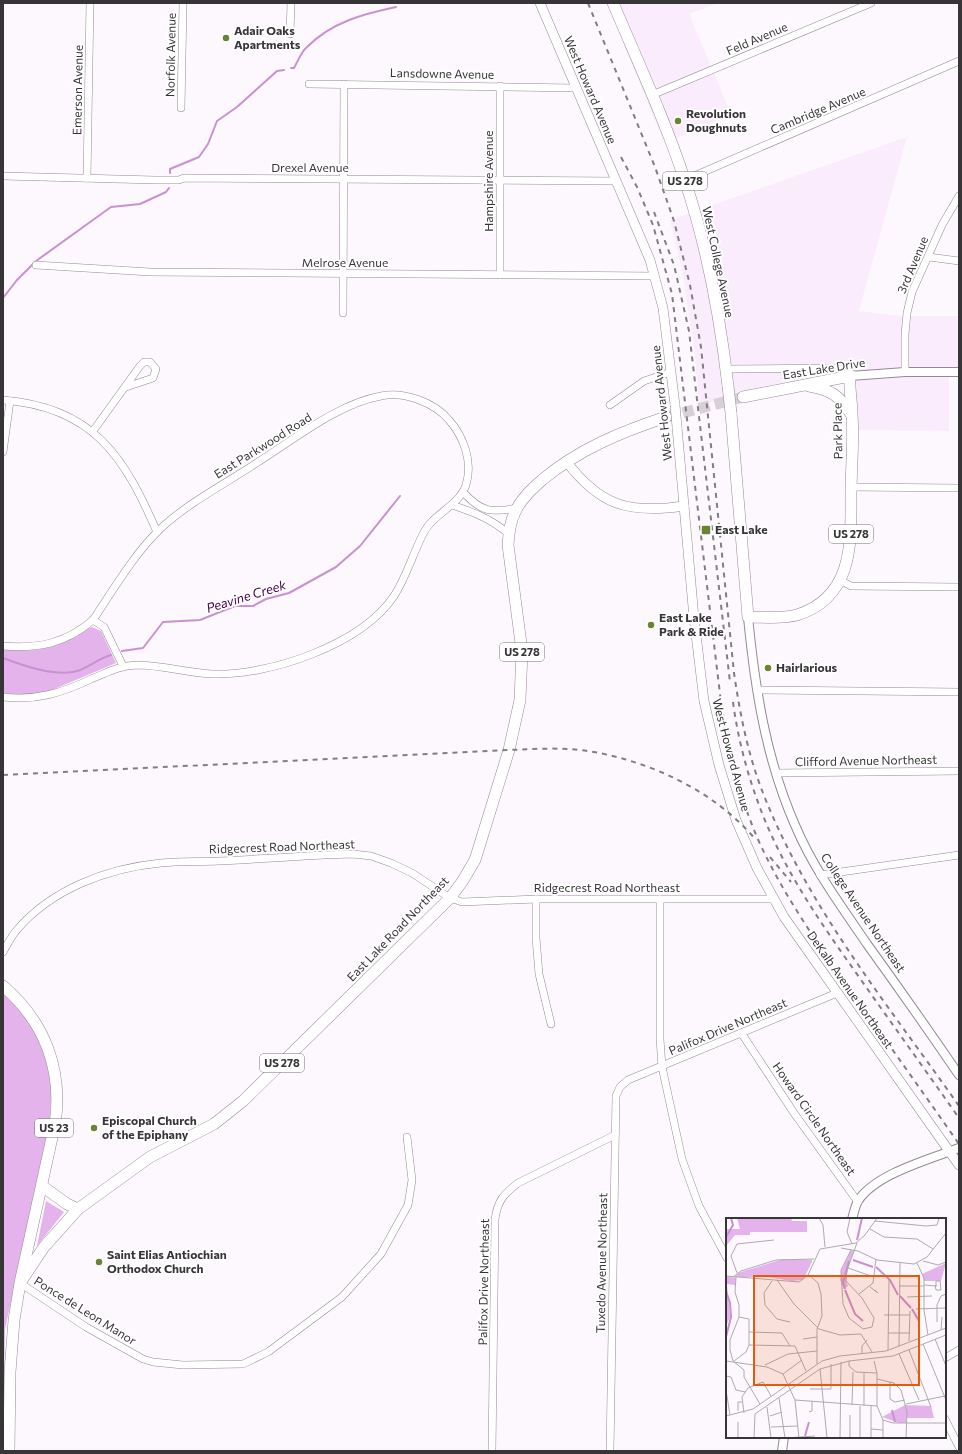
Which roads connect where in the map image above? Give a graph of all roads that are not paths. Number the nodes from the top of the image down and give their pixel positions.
1 (90, 3) edge
2 (183, 3) edge
3 (291, 3) edge
4 (540, 3) edge
5 (613, 3) edge
6 (870, 3) edge
7 (290, 34) dead end
8 (959, 61) edge
9 (309, 84) dead end
10 (344, 84) junction
11 (500, 86) junction
12 (575, 88) junction
13 (652, 95) junction
14 (181, 108) dead end
15 (3, 176) edge
16 (87, 178) junction
17 (344, 179) junction
18 (500, 180) junction
19 (685, 180) junction
20 (617, 181) junction
21 (959, 196) edge
22 (929, 257) junction
23 (959, 261) edge
24 (36, 264) dead end
25 (342, 274) junction
26 (500, 275) junction
27 (655, 276) junction
28 (343, 313) dead end
29 (726, 369) junction
30 (671, 372) junction
31 (905, 372) junction
32 (959, 372) edge
33 (852, 375) junction
34 (803, 384) junction
35 (126, 387) dead end
36 (743, 397) tunnel mouth
37 (7, 400) edge
38 (610, 405) dead end
39 (852, 416) junction
40 (666, 417) tunnel mouth
41 (93, 431) junction
42 (3, 452) edge
43 (566, 461) junction
44 (851, 487) junction
45 (959, 488) edge
46 (463, 492) junction
47 (739, 492) joint
48 (452, 505) junction
49 (684, 506) junction
50 (517, 508) junction
51 (157, 532) junction
52 (509, 534) junction
53 (840, 580) junction
54 (959, 587) edge
55 (748, 617) junction
56 (93, 620) junction
57 (3, 646) edge
58 (123, 666) junction
59 (757, 690) junction
60 (959, 692) edge
61 (3, 697) edge
62 (958, 771) edge
63 (776, 772) junction
64 (736, 820) joint
65 (959, 856) edge
66 (820, 875) junction
67 (450, 898) junction
68 (536, 899) junction
69 (660, 899) junction
70 (774, 899) junction
71 (3, 952) edge
72 (3, 986) edge
73 (837, 993) junction
74 (551, 1024) dead end
75 (742, 1034) junction
76 (662, 1067) junction
77 (959, 1075) edge
78 (628, 1080) joint
79 (615, 1135) junction
80 (407, 1137) dead end
81 (959, 1148) edge
82 (949, 1152) junction
83 (959, 1165) edge
84 (42, 1186) junction
85 (858, 1202) junction
86 (78, 1209) junction
87 (852, 1218) edge
88 (726, 1256) edge
89 (20, 1284) junction
90 (959, 1350) edge
91 (946, 1357) edge
92 (946, 1421) edge
93 (784, 1438) edge
94 (959, 1446) edge
95 (9, 1451) edge
96 (492, 1451) edge
97 (610, 1451) edge
98 (782, 1451) edge

1 - 16 street, Emerson Avenue
2 - 14 street, Norfolk Avenue
3 - 7 street
4 - 12 main road, West Howard Avenue
5 - 13 main road, West College Avenue / US 278
6 - 13 street, Feld Avenue
8 - 19 street, Cambridge Avenue
9 - 10 street, Lansdowne Avenue
10 - 11 street, Lansdowne Avenue
10 - 17 street
11 - 12 street, Lansdowne Avenue
11 - 18 street, Hampshire Avenue
12 - 20 main road, West Howard Avenue
13 - 19 main road, West College Avenue / US 278
15 - 16 street, Drexel Avenue
16 - 17 street, Drexel Avenue
17 - 18 street, Drexel Avenue
17 - 25 street
18 - 20 street, Drexel Avenue
18 - 26 street, Hampshire Avenue
19 - 29 main road, West College Avenue / US 278
20 - 27 main road, West Howard Avenue
21 - 22 street, 3rd Avenue
22 - 23 street
22 - 31 street, 3rd Avenue
24 - 25 street, Melrose Avenue
25 - 26 street, Melrose Avenue
25 - 28 street
26 - 27 street, Melrose Avenue
27 - 30 main road, West Howard Avenue
29 - 33 street
29 - 47 main road, West College Avenue / US 278, bridge
30 - 38 street
30 - 49 main road, West Howard Avenue, bridge
31 - 32 street, East Lake Drive
31 - 33 street, East Lake Drive
33 - 34 main road, East Lake Drive
33 - 39 main road, Park Place / US 278
34 - 36 main road, East Lake Drive
34 - 39 main road
35 - 41 street
37 - 41 street
37 - 42 street
39 - 44 main road, Park Place / US 278
40 - 43 main road, East Lake Road Northeast / US 278
41 - 51 street
43 - 49 main road
43 - 50 main road, East Lake Road Northeast / US 278
44 - 45 street
44 - 53 main road, US 278
46 - 48 street
46 - 50 street
46 - 51 street, East Parkwood Road
47 - 55 main road, College Avenue Northeast / US 278
48 - 52 street
48 - 58 street
49 - 64 main road, West Howard Avenue
50 - 52 main road, East Lake Road Northeast / US 278
51 - 56 street, East Parkwood Road
52 - 67 main road, East Lake Road Northeast / US 278
53 - 54 street
53 - 55 main road, US 278
55 - 59 street, College Avenue Northeast
56 - 57 street, East Parkwood Road
56 - 58 street
58 - 61 street
59 - 60 street
59 - 63 street, College Avenue Northeast
62 - 63 street, Clifford Avenue Northeast
63 - 66 street, College Avenue Northeast
64 - 70 main road, DeKalb Avenue Northeast
65 - 66 street
66 - 77 street, College Avenue Northeast
67 - 68 street, Ridgecrest Road Northeast
67 - 71 street, Ridgecrest Road Northeast
67 - 86 main road, East Lake Road Northeast / US 278
68 - 69 street, Ridgecrest Road Northeast
68 - 74 street
69 - 70 street, Ridgecrest Road Northeast
69 - 76 street
70 - 73 main road, DeKalb Avenue Northeast
72 - 84 main road, US 23
73 - 75 street, Palifox Drive Northeast
73 - 82 main road, DeKalb Avenue Northeast
75 - 76 street, Palifox Drive Northeast
75 - 85 street, Howard Circle Northeast
76 - 78 street, Palifox Drive Northeast
76 - 88 street
78 - 79 street, Tuxedo Avenue Northeast
79 - 96 street, Palifox Drive Northeast
79 - 97 street, Tuxedo Avenue Northeast
80 - 89 street, Ponce de Leon Manor
81 - 82 street
82 - 83 main road, DeKalb Avenue Northeast
82 - 85 street
84 - 86 main road
84 - 89 main road, US 23
85 - 87 street
86 - 89 main road, East Lake Road Northeast / US 278
89 - 95 main road, US 23
90 - 91 street
92 - 94 street
93 - 98 street

